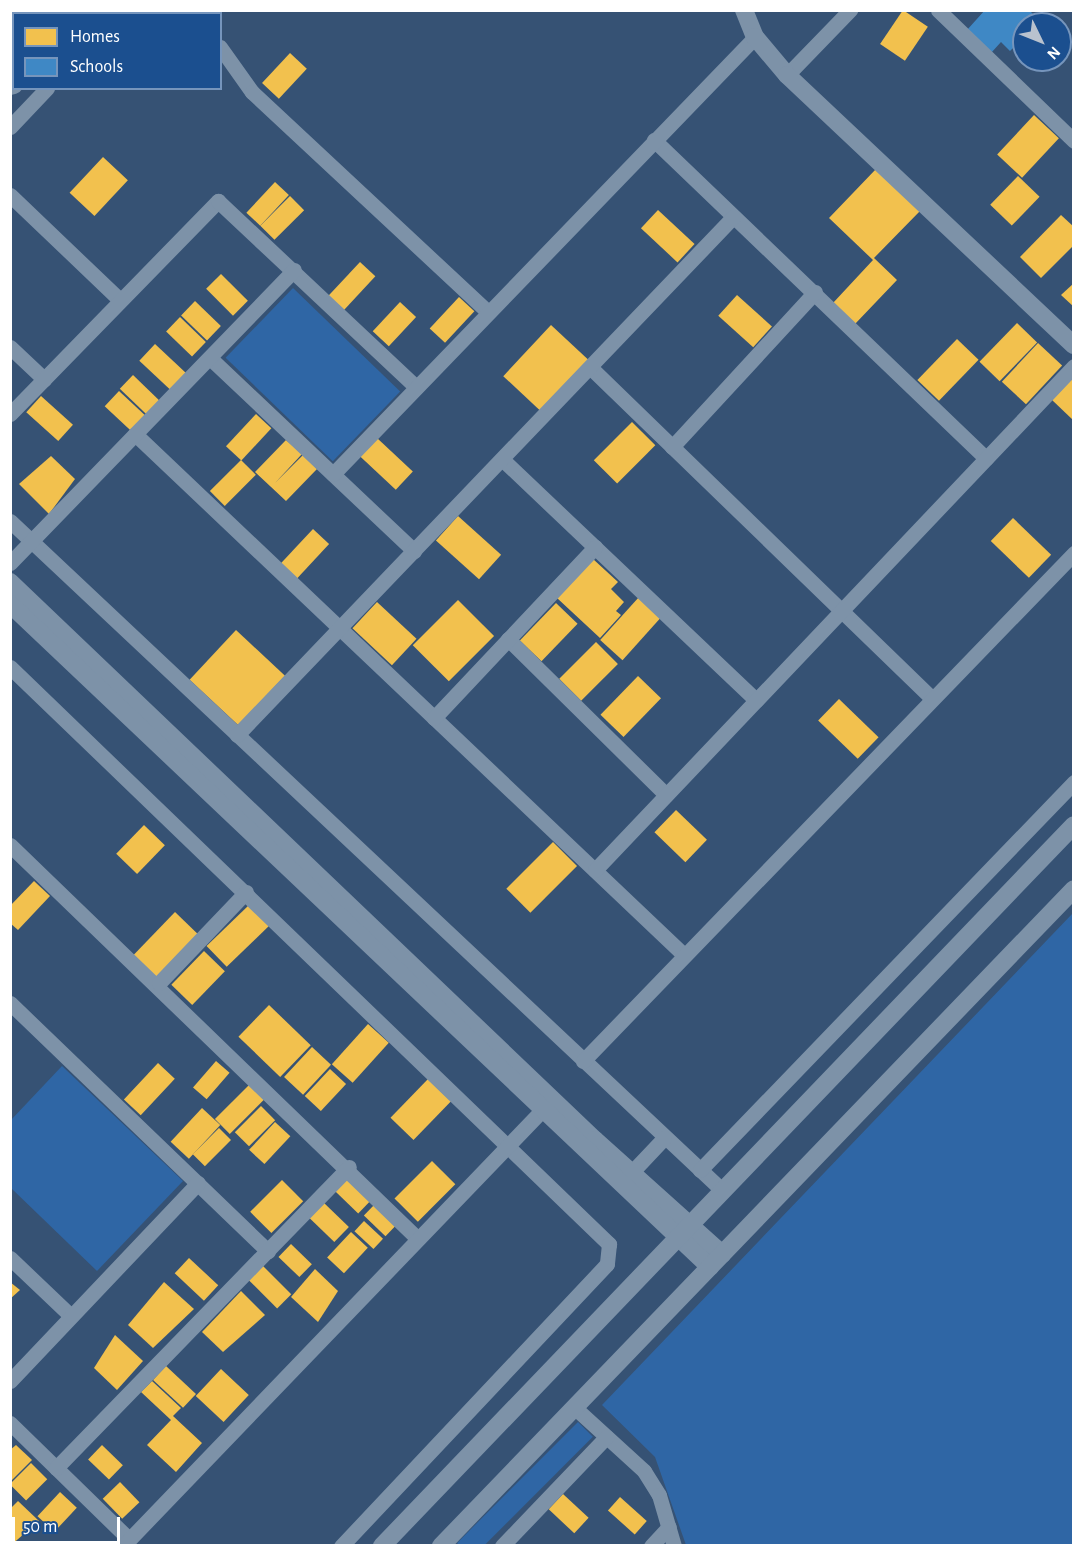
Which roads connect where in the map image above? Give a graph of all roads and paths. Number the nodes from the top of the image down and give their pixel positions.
1 (744, 10) edge
2 (850, 10) edge
3 (939, 10) edge
4 (755, 37) junction
5 (222, 50) edge
6 (787, 75) junction
7 (44, 90) edge
8 (10, 127) edge
9 (654, 140) junction
10 (1074, 141) edge
11 (10, 195) edge
12 (733, 217) junction
13 (294, 270) junction
14 (814, 292) junction
15 (120, 300) junction
16 (488, 312) junction
17 (1074, 345) edge
18 (10, 347) edge
19 (210, 358) junction
20 (1074, 366) edge
21 (591, 368) junction
22 (44, 379) junction
23 (416, 387) junction
24 (10, 414) edge
25 (135, 434) junction
26 (672, 447) junction
27 (986, 458) junction
28 (503, 460) junction
29 (333, 474) junction
30 (10, 521) edge
31 (32, 542) junction
32 (595, 547) junction
33 (414, 551) junction
34 (1074, 553) edge
35 (10, 563) edge
36 (10, 582) edge
37 (10, 604) edge
38 (841, 610) junction
39 (339, 627) junction
40 (508, 639) junction
41 (10, 667) edge
42 (931, 698) junction
43 (756, 700) junction
44 (434, 718) junction
45 (237, 735) junction
46 (1074, 782) edge
47 (666, 795) junction
48 (1074, 825) edge
49 (10, 845) edge
50 (595, 870) junction
51 (1074, 889) edge
52 (246, 892) junction
53 (684, 955) junction
54 (159, 983) junction
55 (10, 1002) edge
56 (583, 1061) junction
57 (547, 1105) junction
58 (664, 1138) junction
59 (509, 1145) junction
60 (350, 1167) junction
61 (700, 1170) junction
62 (631, 1173) junction
63 (198, 1183) junction
64 (723, 1191) junction
65 (689, 1226) junction
66 (418, 1239) junction
67 (676, 1240) junction
68 (268, 1251) junction
69 (10, 1258) edge
70 (716, 1260) junction
71 (71, 1316) junction
72 (10, 1381) edge
73 (574, 1407) junction
74 (10, 1423) edge
75 (606, 1437) junction
76 (56, 1468) junction
77 (669, 1527) junction
78 (126, 1542) edge
79 (341, 1545) edge
80 (382, 1545) edge
81 (441, 1545) edge
82 (502, 1545) edge
83 (651, 1545) edge
84 (674, 1545) edge

1 - 4 street
2 - 6 street
3 - 10 street
4 - 6 street
4 - 9 street
5 - 16 street
6 - 17 street
7 - 8 street
9 - 12 street
9 - 16 street
11 - 15 street
12 - 14 street
12 - 21 street
13 - 15 street
13 - 19 street
13 - 23 street
14 - 26 street
14 - 27 street
15 - 22 street
16 - 23 street
18 - 22 street
19 - 25 street
19 - 29 street
20 - 27 street
21 - 26 street
21 - 28 street
22 - 24 street
23 - 29 street
25 - 31 street
25 - 39 street
26 - 38 street
27 - 38 street
28 - 32 street
28 - 33 street
29 - 33 street
30 - 31 street
31 - 35 street
31 - 45 street
32 - 40 street
32 - 43 street
33 - 39 street
34 - 42 street
36 - 57 street
37 - 57 street
38 - 42 street
38 - 43 street
39 - 44 street
39 - 45 street
40 - 44 street
40 - 47 street
41 - 52 street
42 - 53 street
43 - 47 street
44 - 50 street
45 - 56 street
46 - 61 street
47 - 50 street
48 - 64 street
49 - 54 street
50 - 53 street
51 - 70 street
52 - 54 street
52 - 59 street
53 - 56 street
54 - 60 street
55 - 63 street
56 - 58 street
57 - 59 street
57 - 62 street
57 - 67 street
58 - 61 street
58 - 62 street
59 - 66 street
59 - 79 street
60 - 66 street
60 - 68 street
61 - 64 street
62 - 65 street
63 - 68 street
63 - 71 street
64 - 65 street
65 - 67 street
65 - 70 street
66 - 78 street
67 - 70 street
67 - 80 street
68 - 76 street
69 - 71 street
70 - 73 street
71 - 72 street
73 - 75 street
73 - 81 street
74 - 76 street
75 - 77 street
75 - 82 street
76 - 78 street
77 - 83 street
77 - 84 street

